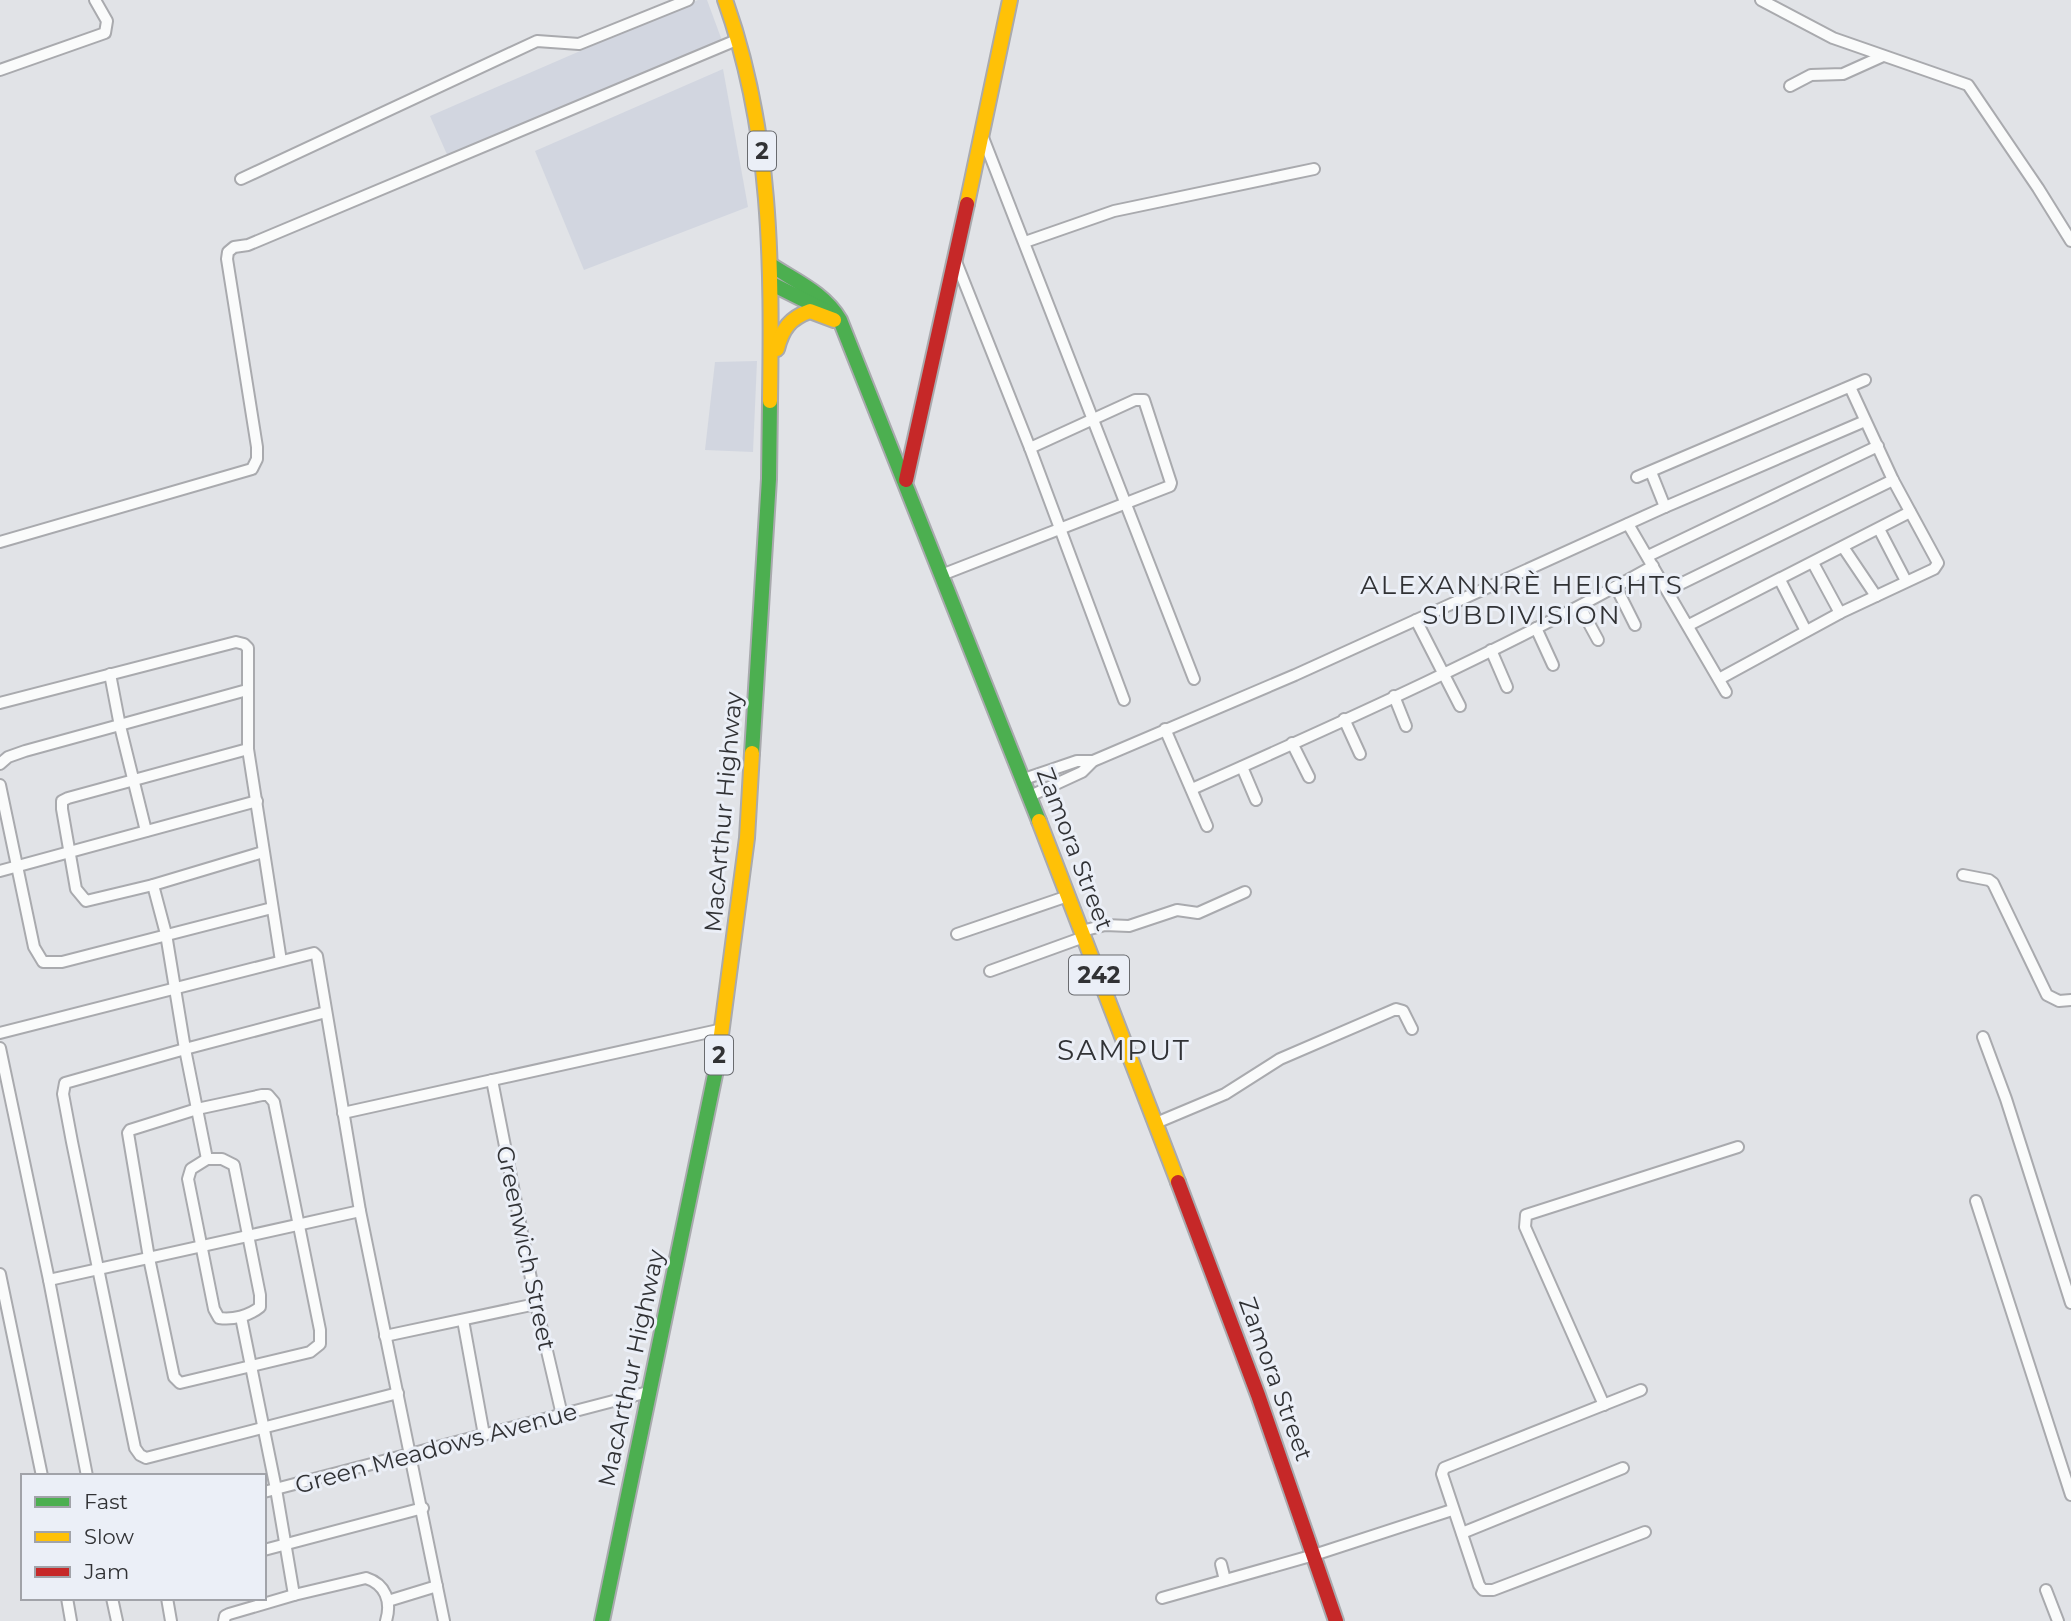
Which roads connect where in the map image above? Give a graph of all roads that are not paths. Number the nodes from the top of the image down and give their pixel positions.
1 (95, 0) edge
2 (688, 0) edge
3 (725, 0) edge
4 (1010, 0) edge
5 (1761, 0) edge
6 (739, 39) junction
7 (1883, 55) junction
8 (0, 70) edge
9 (1790, 86) dead end
10 (982, 135) junction
11 (1314, 169) dead end
12 (242, 180) dead end
13 (2071, 241) edge
14 (1025, 242) junction
15 (955, 259) junction
16 (771, 265) junction
17 (772, 284) junction
18 (836, 316) junction
19 (1865, 380) dead end
20 (770, 381) junction
21 (1850, 387) junction
22 (1092, 419) junction
23 (1865, 421) junction
24 (1878, 446) junction
25 (1030, 448) junction
26 (1651, 472) junction
27 (1637, 477) dead end
28 (906, 480) junction
29 (1893, 480) junction
30 (1126, 502) junction
31 (1665, 507) junction
32 (1910, 512) junction
33 (1628, 524) junction
34 (1060, 528) junction
35 (1879, 529) junction
36 (0, 542) edge
37 (1843, 547) junction
38 (1651, 561) junction
39 (1813, 563) junction
40 (944, 574) junction
41 (1780, 580) junction
42 (1906, 581) junction
43 (1616, 587) junction
44 (1668, 590) junction
45 (1876, 596) junction
46 (1580, 607) junction
47 (1840, 613) junction
48 (1416, 620) junction
49 (1635, 625) dead end
50 (1689, 625) junction
51 (1536, 628) junction
52 (1806, 631) junction
53 (1598, 640) dead end
54 (1491, 650) junction
55 (1553, 665) dead end
56 (110, 674) junction
57 (1443, 674) junction
58 (1194, 678) dead end
59 (1719, 679) junction
60 (1507, 687) dead end
61 (247, 690) junction
62 (1726, 692) dead end
63 (1394, 696) junction
64 (1124, 700) dead end
65 (0, 703) edge
66 (1460, 706) dead end
67 (1344, 719) junction
68 (120, 726) junction
69 (1406, 726) dead end
70 (1165, 729) junction
71 (1292, 743) junction
72 (248, 749) junction
73 (1360, 754) dead end
74 (1093, 761) junction
75 (0, 764) edge
76 (1242, 767) junction
77 (1044, 773) junction
78 (1310, 777) dead end
79 (133, 779) junction
80 (1024, 779) junction
81 (0, 785) edge
82 (1050, 788) junction
83 (1192, 789) junction
84 (1030, 796) junction
85 (1256, 800) dead end
86 (257, 801) junction
87 (1207, 826) dead end
88 (146, 831) junction
89 (69, 852) junction
90 (263, 852) junction
91 (19, 867) junction
92 (0, 871) edge
93 (1962, 875) dead end
94 (153, 885) junction
95 (1244, 892) dead end
96 (1068, 896) junction
97 (272, 908) junction
98 (166, 934) junction
99 (957, 934) dead end
100 (1083, 934) junction
101 (281, 961) junction
102 (990, 971) dead end
103 (175, 989) junction
104 (2071, 1000) edge
105 (326, 1012) junction
106 (723, 1029) junction
107 (1412, 1029) dead end
108 (0, 1033) edge
109 (1983, 1037) dead end
110 (0, 1048) edge
111 (185, 1049) junction
112 (492, 1080) junction
113 (197, 1109) junction
114 (343, 1113) junction
115 (1156, 1123) junction
116 (1738, 1147) dead end
117 (207, 1159) junction
118 (1976, 1201) dead end
119 (360, 1211) junction
120 (300, 1226) junction
121 (248, 1237) junction
122 (202, 1248) junction
123 (149, 1258) junction
124 (99, 1269) junction
125 (0, 1274) edge
126 (49, 1280) junction
127 (2071, 1303) edge
128 (536, 1304) junction
129 (241, 1317) junction
130 (463, 1320) junction
131 (385, 1336) junction
132 (251, 1368) junction
133 (1641, 1390) dead end
134 (648, 1392) junction
135 (398, 1393) junction
136 (1604, 1405) junction
137 (562, 1415) junction
138 (265, 1429) junction
139 (484, 1435) junction
140 (411, 1454) junction
141 (1623, 1468) dead end
142 (42, 1474) edge
143 (87, 1474) edge
144 (276, 1489) junction
145 (266, 1492) edge
146 (2071, 1495) edge
147 (423, 1508) junction
148 (1452, 1510) junction
149 (1645, 1532) dead end
150 (1462, 1534) junction
151 (285, 1544) junction
152 (266, 1549) edge
153 (1314, 1555) junction
154 (1221, 1564) dead end
155 (1226, 1580) junction
156 (437, 1586) junction
157 (2046, 1590) dead end
158 (293, 1595) junction
159 (1162, 1598) dead end
160 (67, 1600) edge
161 (112, 1600) edge
162 (167, 1600) edge
163 (388, 1601) junction
164 (71, 1621) edge
165 (117, 1621) edge
166 (171, 1621) edge
167 (224, 1621) edge
168 (386, 1621) edge
169 (444, 1621) edge
170 (602, 1621) edge
171 (1336, 1621) edge
172 (2058, 1621) edge

1 - 8 street
2 - 12 street
3 - 6 main road, MacArthur Highway / 2
4 - 10 main road
5 - 7 street
6 - 16 main road, MacArthur Highway / 2
6 - 36 street
7 - 9 street
7 - 13 street
10 - 14 street
10 - 15 main road
11 - 14 street
14 - 22 street
15 - 25 street
15 - 28 main road
16 - 17 main road, MacArthur Highway / 2
16 - 18 main road, Zamora Street / 242
17 - 18 main road, Zamora Street / 242
17 - 20 main road, MacArthur Highway / 2
18 - 20 main road
18 - 28 main road, Zamora Street / 242
19 - 21 street
20 - 106 main road, MacArthur Highway / 2
21 - 23 street
21 - 26 street
22 - 25 street
22 - 30 street
22 - 30 street
23 - 24 street
23 - 31 street
24 - 29 street
24 - 38 street
25 - 34 street
26 - 27 street
26 - 31 street
28 - 40 main road, Zamora Street / 242
29 - 32 street
29 - 44 street
30 - 34 street
30 - 58 street
31 - 33 street
32 - 35 street
32 - 42 street
33 - 38 street
33 - 48 street
34 - 40 street
34 - 64 street
35 - 37 street
35 - 42 street
37 - 39 street
37 - 45 street
38 - 43 street
38 - 44 street
39 - 41 street
39 - 47 street
40 - 80 main road, Zamora Street / 242
41 - 50 street
41 - 52 street
42 - 45 street
43 - 46 street
43 - 49 street
44 - 50 street
45 - 47 street
46 - 51 street
46 - 53 street
47 - 52 street
48 - 57 street
48 - 70 street
50 - 59 street
51 - 54 street
51 - 55 street
52 - 59 street
54 - 57 street
54 - 60 street
56 - 61 street
56 - 65 street
56 - 68 street
57 - 63 street
57 - 66 street
59 - 62 street
61 - 68 street
61 - 72 street
63 - 67 street
63 - 69 street
67 - 71 street
67 - 73 street
68 - 75 street
68 - 79 street
70 - 74 street
70 - 83 street
71 - 76 street
71 - 78 street
72 - 79 street
72 - 86 street
74 - 77 street
74 - 82 street
76 - 83 street
76 - 85 street
77 - 80 street
77 - 82 street
79 - 88 street
79 - 89 street
80 - 84 main road, Zamora Street / 242
81 - 91 street
82 - 84 street
83 - 87 street
84 - 96 main road, Zamora Street / 242
86 - 88 street
86 - 90 street
88 - 89 street
89 - 91 street
89 - 94 street
90 - 94 street
90 - 97 street
91 - 92 street
91 - 98 street
93 - 104 street
94 - 98 street
95 - 100 street
96 - 99 street
96 - 100 main road, Zamora Street / 242
97 - 98 street
97 - 101 street
98 - 103 street
100 - 102 street
100 - 115 main road, Zamora Street / 242
101 - 103 street
101 - 105 street
103 - 108 street
103 - 111 street
105 - 111 street
105 - 114 street
106 - 112 street
106 - 134 main road, MacArthur Highway / 2
107 - 115 street
109 - 127 street
110 - 126 street
111 - 113 street
111 - 124 street
112 - 114 street
112 - 128 street, Greenwich Street
113 - 117 street
113 - 120 street
113 - 123 street
114 - 119 street
115 - 153 main road, Zamora Street / 242
116 - 136 street
117 - 121 street
117 - 122 street
118 - 146 street
119 - 120 street
119 - 131 street
120 - 121 street
120 - 132 street
121 - 122 street
121 - 129 street
122 - 123 street
122 - 129 street
123 - 124 street
123 - 132 street
124 - 126 street
124 - 138 street
125 - 142 street
126 - 143 street
128 - 130 street
128 - 137 street, Greenwich Street
129 - 132 street
130 - 131 street
130 - 139 street
131 - 135 street
132 - 138 street
133 - 136 street
134 - 137 street, Green Meadows Avenue
134 - 170 main road, MacArthur Highway / 2
135 - 138 street
135 - 140 street
136 - 148 street
137 - 139 street, Green Meadows Avenue
138 - 144 street
139 - 140 street, Green Meadows Avenue
140 - 144 street, Green Meadows Avenue
140 - 147 street
141 - 150 street
144 - 145 street, Green Meadows Avenue
144 - 151 street
147 - 151 street
147 - 156 street
148 - 150 street
148 - 153 street
149 - 150 street
151 - 152 street
151 - 158 street
153 - 155 street
153 - 171 main road, Zamora Street / 242
154 - 155 street
155 - 159 street
156 - 163 street
156 - 169 street
157 - 172 street
158 - 163 street
158 - 167 street
160 - 164 street
161 - 165 street
162 - 166 street
163 - 168 street

